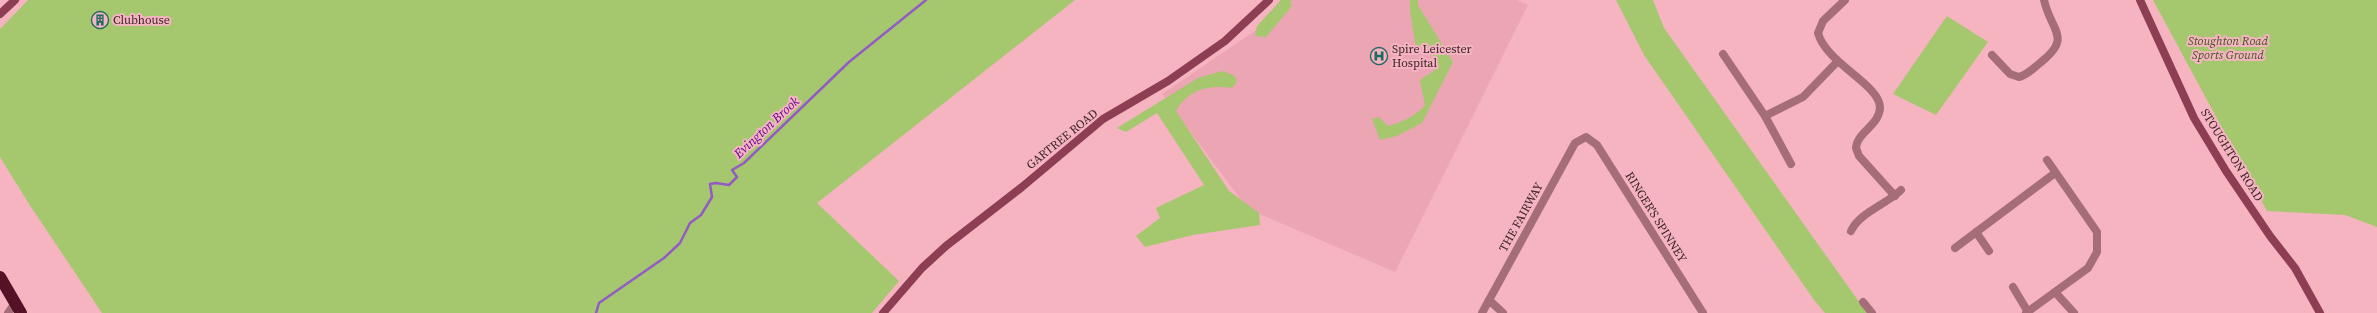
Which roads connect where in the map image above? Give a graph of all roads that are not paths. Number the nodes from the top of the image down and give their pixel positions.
1 (1268, 0) edge
2 (1845, 0) edge
3 (2044, 0) edge
4 (2140, 0) edge
5 (10, 2) edge
6 (0, 14) edge
7 (1723, 54) dead end
8 (1992, 55) dead end
9 (1837, 62) junction
10 (1765, 116) junction
11 (1586, 137) joint
12 (2047, 160) dead end
13 (1791, 164) dead end
14 (2055, 173) junction
15 (1851, 231) dead end
16 (1976, 232) junction
17 (1955, 248) dead end
18 (1988, 251) dead end
19 (0, 277) edge
20 (2013, 287) dead end
21 (2055, 292) junction
22 (1488, 300) junction
23 (1863, 302) dead end
24 (15, 310) edge
25 (2027, 312) edge
26 (883, 313) edge
27 (1482, 313) edge
28 (1503, 313) edge
29 (1703, 313) edge
30 (1872, 313) edge
31 (2074, 313) edge
32 (2320, 313) edge

1 - 26 main road, GARTREE ROAD
2 - 9 street
3 - 8 street
4 - 32 main road, STOUGHTON ROAD
5 - 6 main road
7 - 10 street
9 - 10 street
9 - 15 street
10 - 13 street
11 - 22 street, THE FAIRWAY
11 - 29 street, RINGER'S SPINNEY
12 - 14 street
14 - 16 street
14 - 21 street
16 - 17 street
16 - 18 street
19 - 24 highway
20 - 25 street
21 - 25 street
21 - 31 street
22 - 27 street, THE FAIRWAY
22 - 28 street
23 - 30 street

